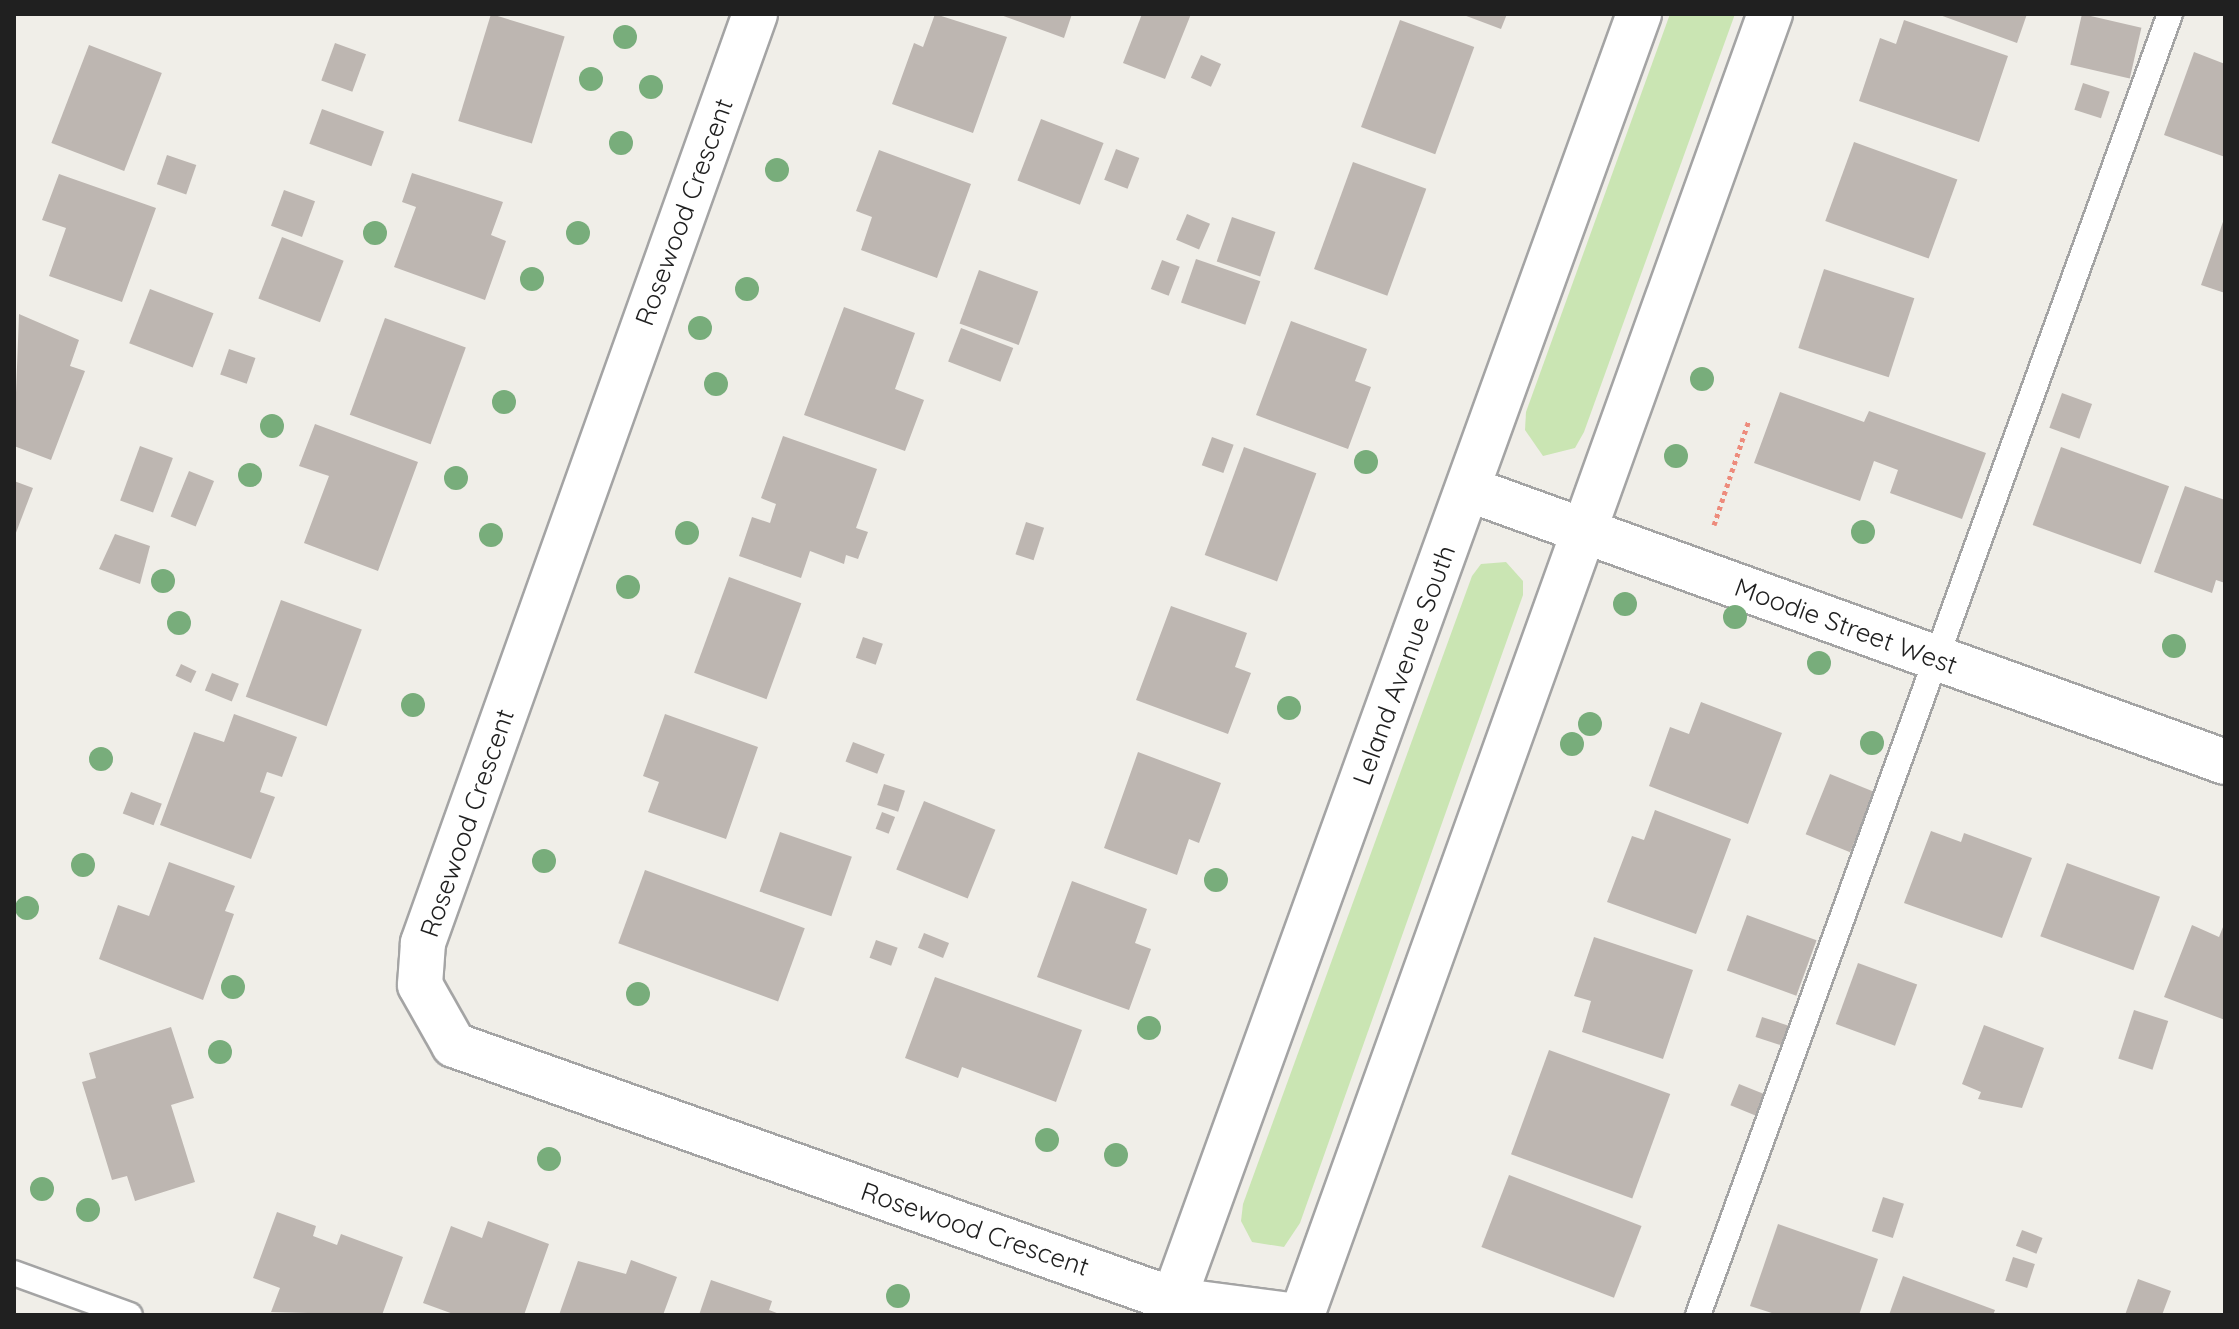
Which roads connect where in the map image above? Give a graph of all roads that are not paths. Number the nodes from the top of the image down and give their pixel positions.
1 (755, 14) edge
2 (1639, 14) edge
3 (1770, 14) edge
4 (2170, 14) edge
5 (1468, 489) junction
6 (1584, 531) junction
7 (1932, 658) junction
8 (2225, 762) edge
9 (14, 1273) edge
10 (1171, 1307) edge
11 (130, 1315) edge
12 (1289, 1315) edge
13 (1302, 1315) edge
14 (1698, 1315) edge

1 - 10 street, Rosewood Crescent
2 - 5 street, Leland Avenue South
3 - 6 street
4 - 7 lane
5 - 6 street, Moodie Street West
5 - 10 street, Leland Avenue South
6 - 7 street, Moodie Street West
6 - 13 street
7 - 8 street, Moodie Street West
7 - 14 lane
9 - 11 lane
10 - 12 street, Rosewood Crescent

